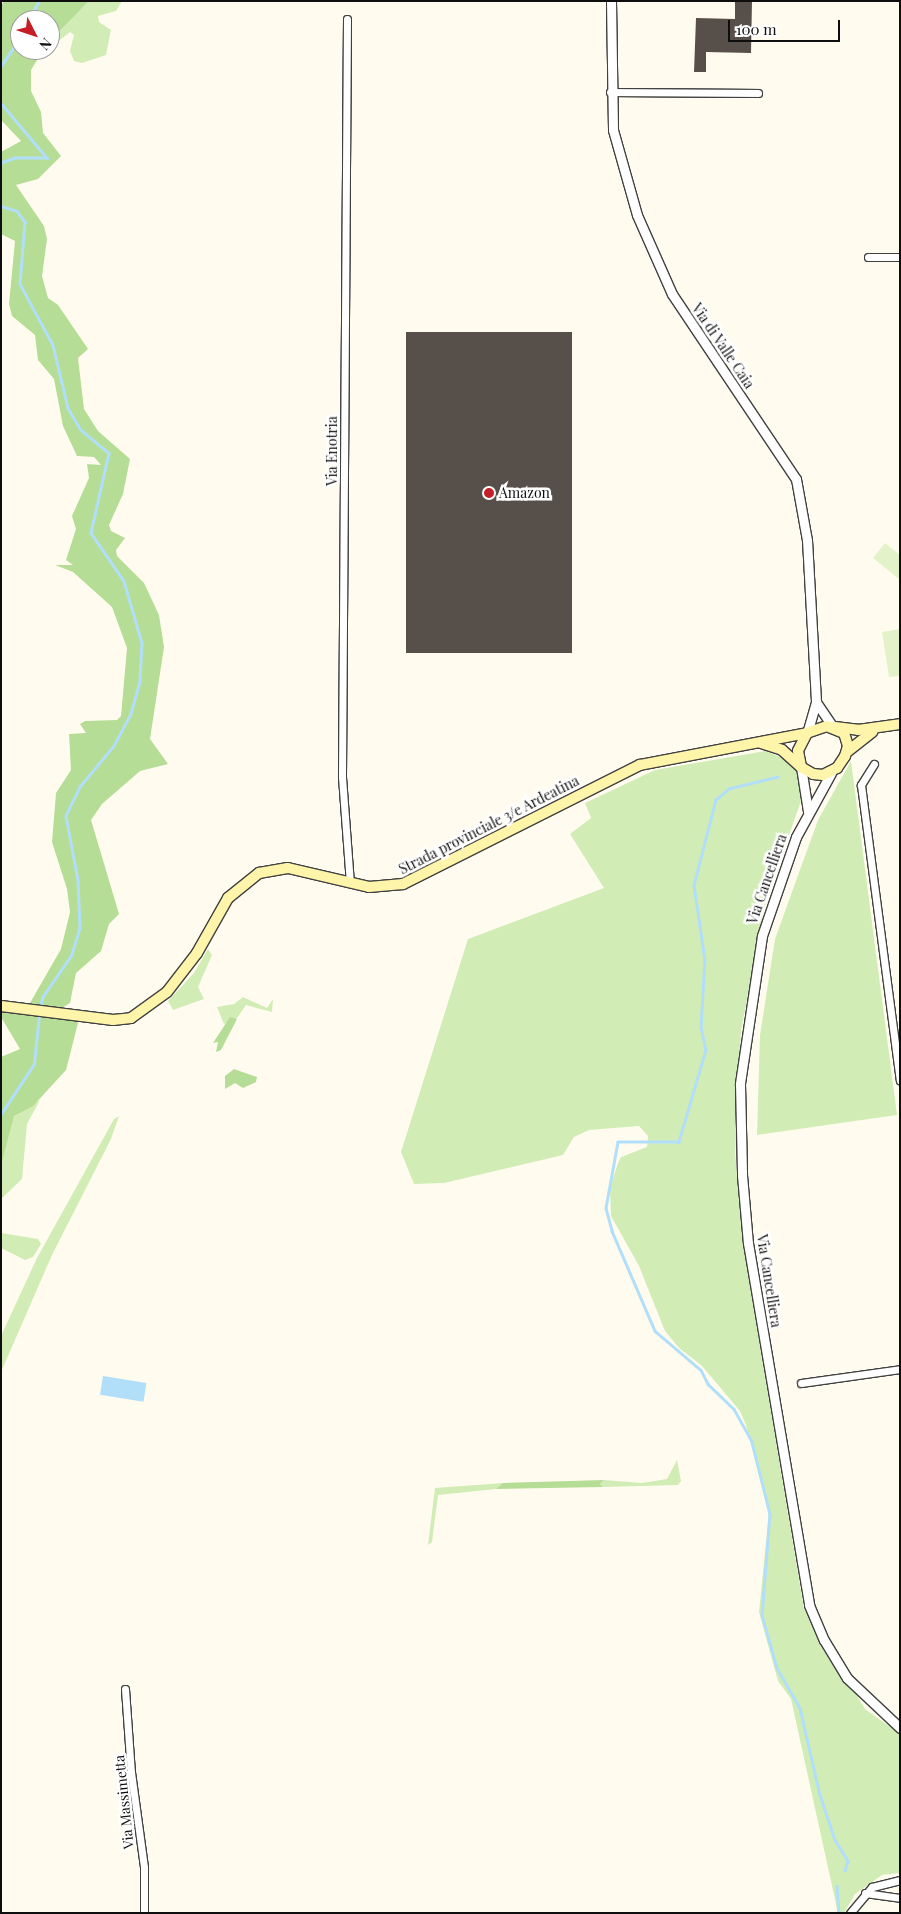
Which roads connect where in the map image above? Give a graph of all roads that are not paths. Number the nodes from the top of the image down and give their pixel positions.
1 (612, 1) edge
2 (347, 19) dead end
3 (610, 92) junction
4 (758, 93) dead end
5 (868, 257) dead end
6 (900, 257) edge
7 (816, 702) junction
8 (900, 724) edge
9 (832, 726) junction
10 (880, 728) junction
11 (808, 733) junction
12 (757, 743) junction
13 (848, 750) junction
14 (874, 764) dead end
15 (801, 766) junction
16 (831, 773) junction
17 (808, 811) junction
18 (350, 883) junction
19 (1, 1006) edge
20 (900, 1080) edge
21 (900, 1369) edge
22 (801, 1383) dead end
23 (125, 1689) dead end
24 (900, 1728) edge
25 (900, 1880) edge
26 (865, 1893) junction
27 (900, 1898) edge
28 (144, 1913) edge
29 (850, 1913) edge

1 - 3 street, Via di Valle Caia
2 - 18 street, Via Enotria
3 - 4 street
3 - 7 street, Via di Valle Caia
5 - 6 street
7 - 9 street
7 - 11 street, Via di Valle Caia
8 - 10 main road
9 - 10 main road
9 - 11 main road
9 - 13 main road
10 - 13 main road
11 - 12 main road, Strada provinciale 3/e Ardeatina
11 - 15 main road
12 - 15 main road
12 - 18 main road, Strada provinciale 3/e Ardeatina
13 - 16 main road
14 - 20 street
15 - 16 main road
15 - 17 street
16 - 17 street, Via Cancelliera
17 - 24 street, Via Cancelliera
18 - 19 main road, Strada provinciale 3/e Ardeatina
21 - 22 street
23 - 28 street, Via Massimetta
25 - 26 street
26 - 27 street
26 - 29 street

